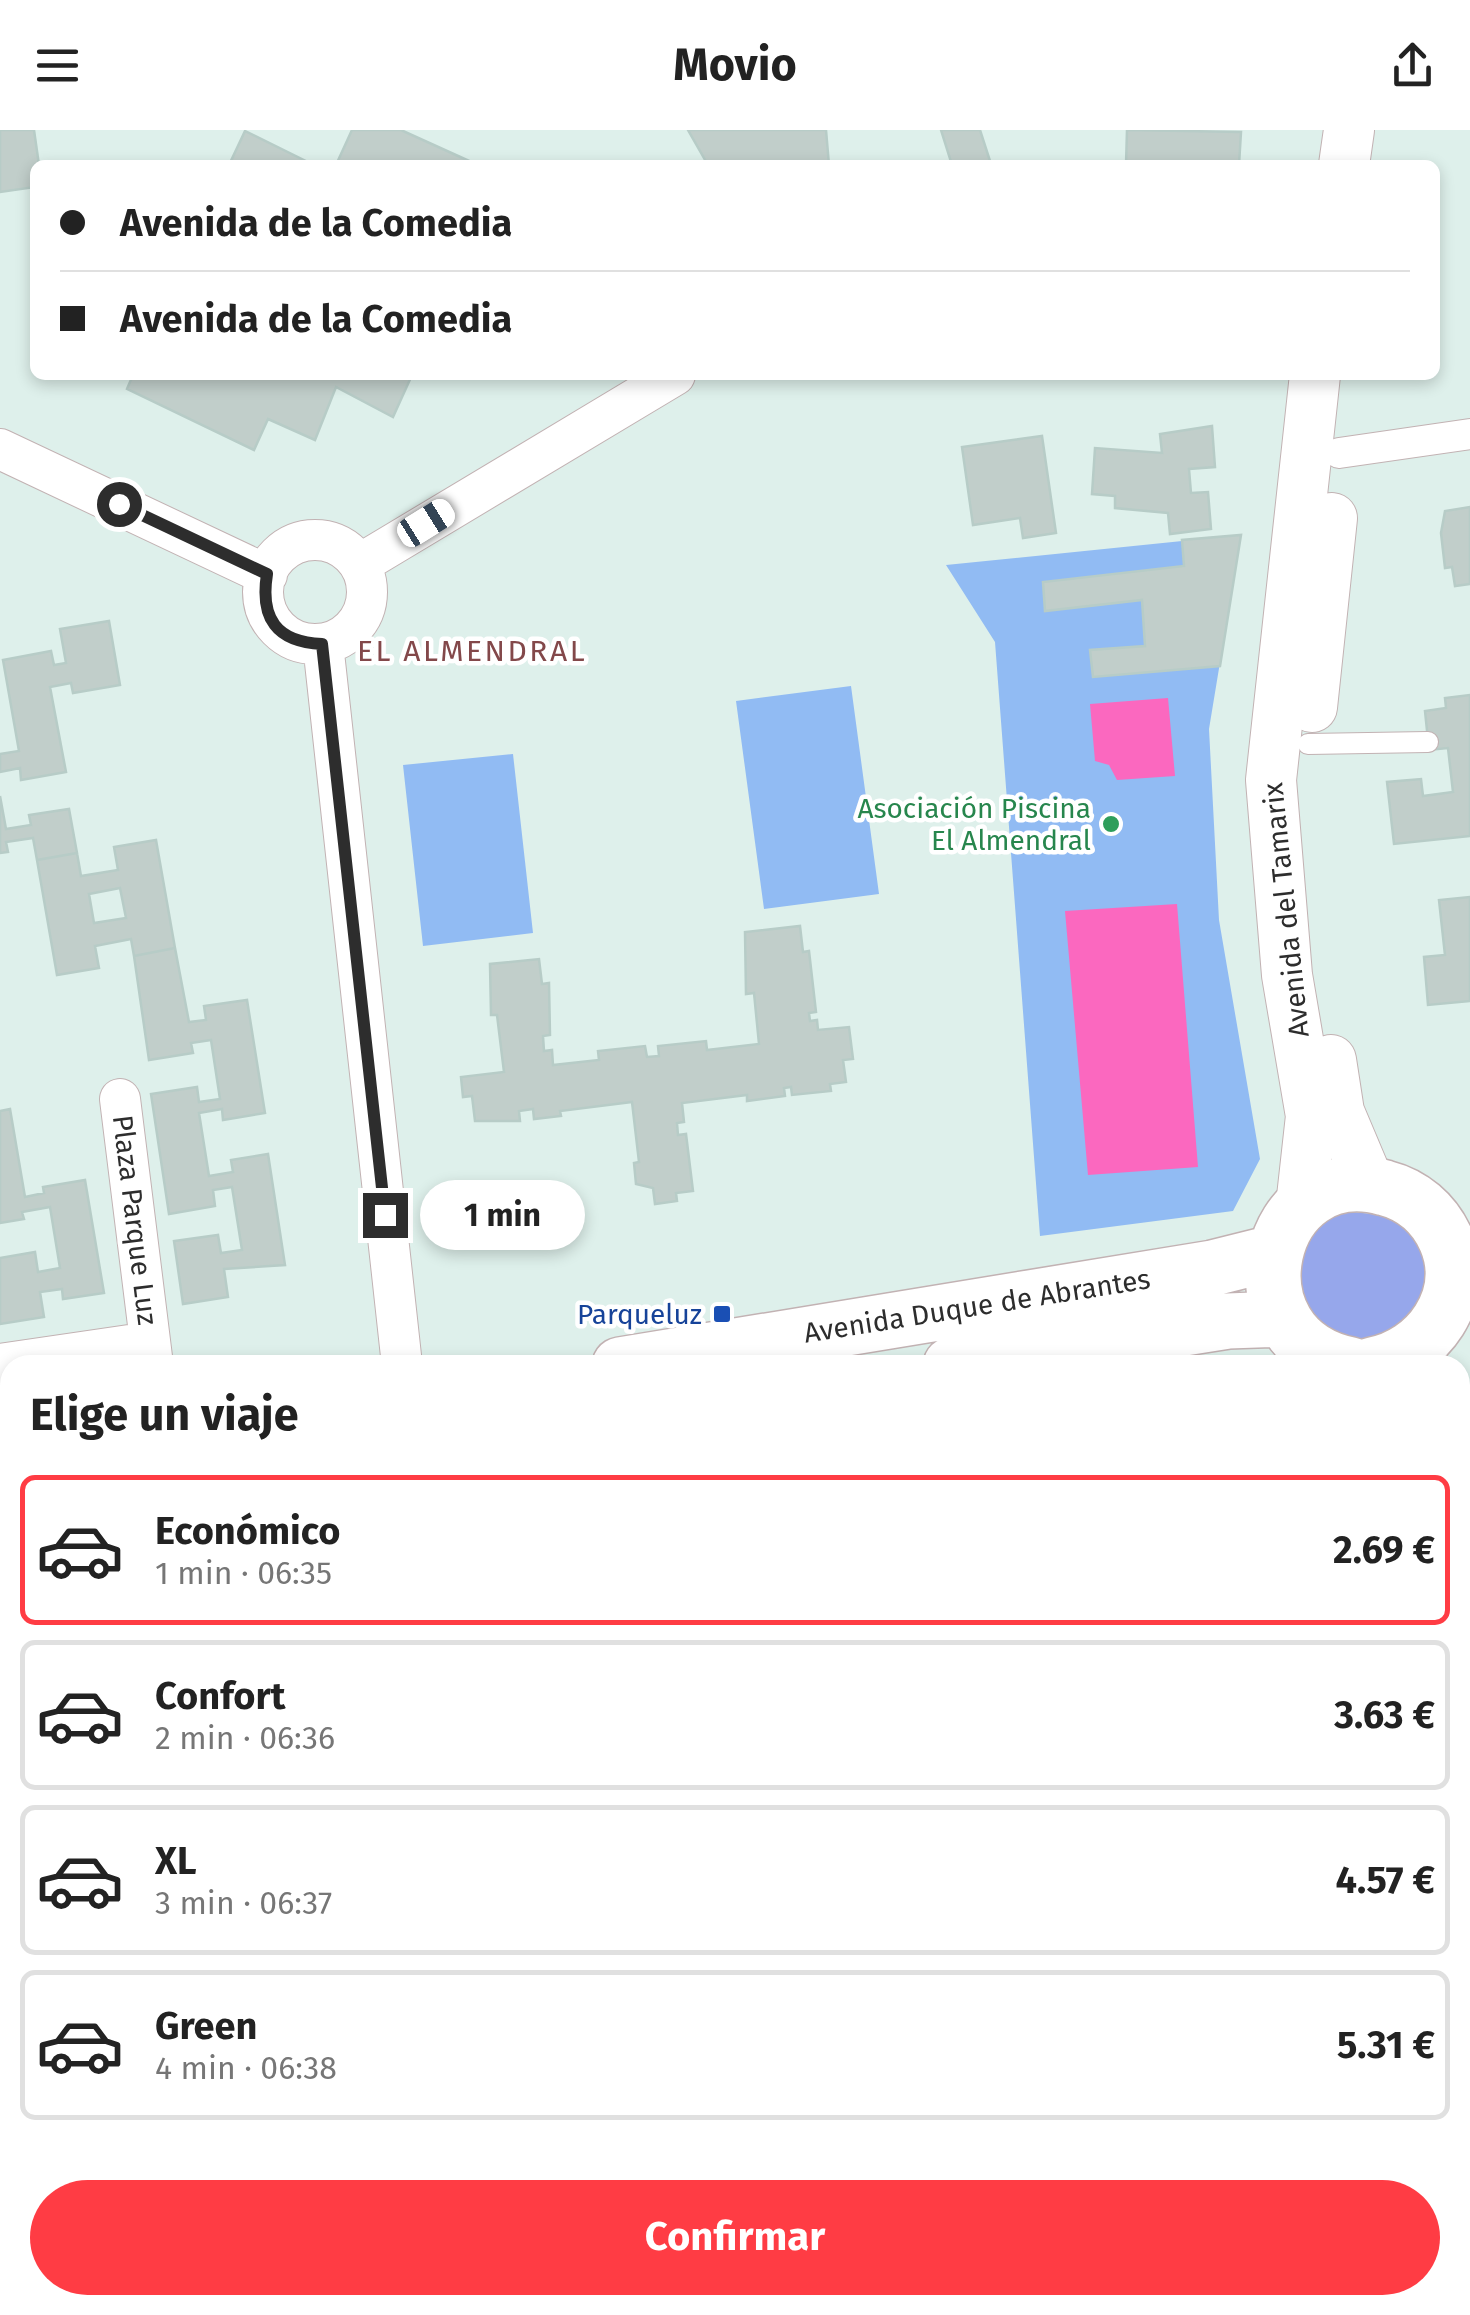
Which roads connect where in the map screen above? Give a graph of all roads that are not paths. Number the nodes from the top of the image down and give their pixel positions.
1 (1348, 130) edge
2 (1374, 130) edge
3 (1345, 160) edge
4 (1371, 160) edge
5 (666, 380) edge
6 (1315, 380) edge
7 (1347, 380) edge
8 (1470, 434) edge
9 (0, 449) edge
10 (1339, 452) junction
11 (360, 564) junction
12 (267, 574) junction
13 (322, 644) junction
14 (1428, 742) dead end
15 (1308, 744) junction
16 (120, 1099) dead end
17 (1369, 1183) junction
18 (1301, 1206) junction
19 (1450, 1216) edge
20 (1273, 1253) junction
21 (1458, 1303) edge
22 (1282, 1319) junction
23 (152, 1353) edge
24 (124, 1355) edge
25 (401, 1355) edge
26 (681, 1355) edge
27 (1013, 1355) edge
28 (1329, 1355) edge
29 (1400, 1355) edge

1 - 3 street
2 - 4 street
5 - 11 street
6 - 18 street, Avenida del Tamarix
7 - 10 street, Avenida del Tamarix
8 - 10 street
9 - 12 street
10 - 15 street, Avenida del Tamarix
11 - 12 street
11 - 13 street
12 - 13 street
13 - 25 street
14 - 15 lane
15 - 17 street, Avenida del Tamarix
16 - 23 street, Plaza Parque Luz
17 - 18 main road
17 - 19 main road
18 - 20 main road
19 - 21 main road
20 - 22 main road
20 - 26 main road, Avenida Duque de Abrantes
21 - 29 main road
22 - 27 main road
22 - 28 main road
23 - 24 street, Plaza Parque Luz

